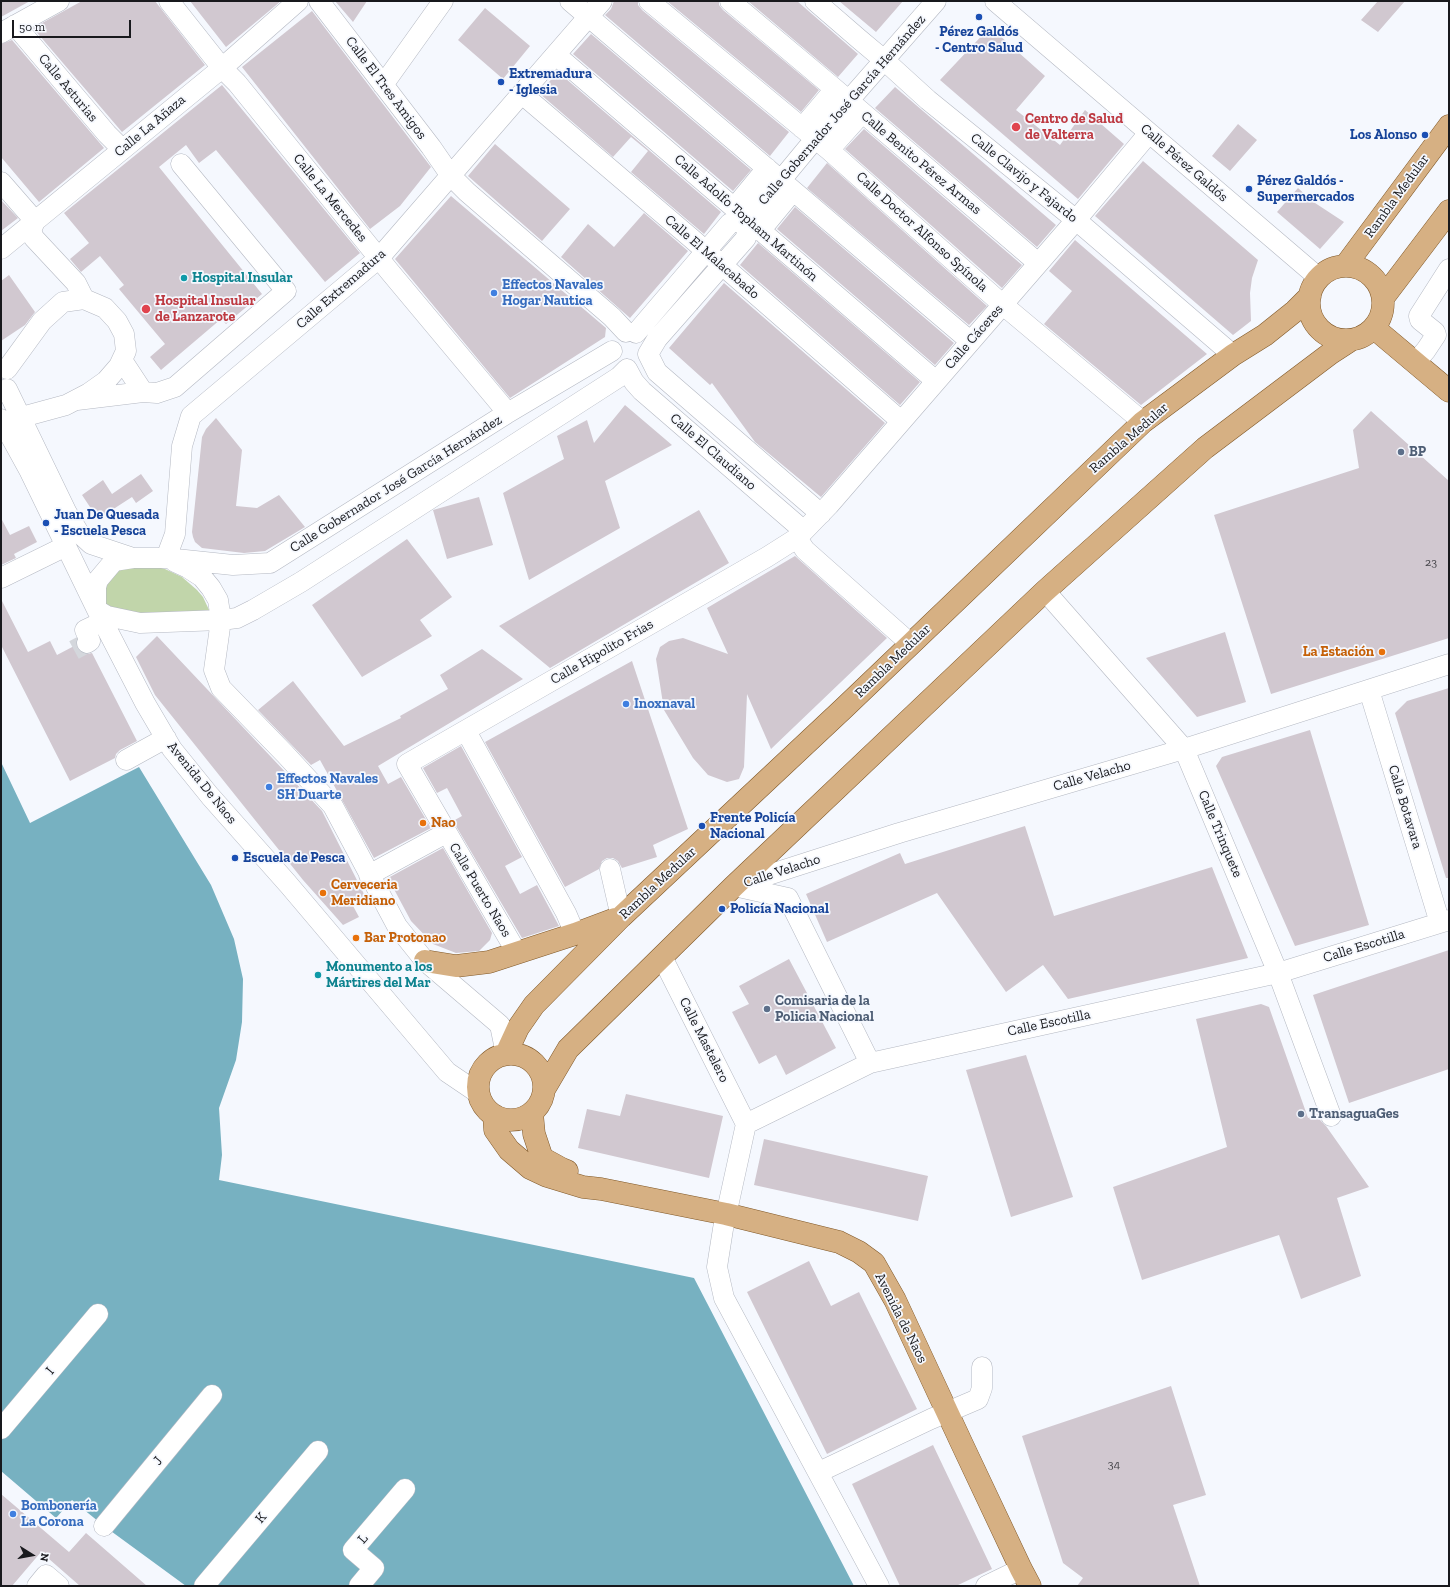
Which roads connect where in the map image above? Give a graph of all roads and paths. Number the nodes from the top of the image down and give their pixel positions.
1 (60, 1) edge
2 (169, 1) edge
3 (298, 1) edge
4 (319, 1) edge
5 (443, 1) edge
6 (570, 1) edge
7 (602, 1) edge
8 (649, 1) edge
9 (730, 1) edge
10 (815, 1) edge
11 (936, 1) edge
12 (995, 1) edge
13 (588, 17) junction
14 (8, 29) edge
15 (556, 55) junction
16 (884, 60) junction
17 (222, 68) junction
18 (383, 85) junction
19 (522, 94) junction
20 (849, 101) junction
21 (1449, 126) edge
22 (1149, 133) junction
23 (816, 139) junction
24 (122, 150) junction
25 (181, 164) dead end
26 (451, 176) junction
27 (781, 180) junction
28 (1, 182) edge
29 (1449, 211) edge
30 (747, 219) junction
31 (1076, 220) junction
32 (35, 221) junction
33 (1, 249) edge
34 (706, 250) junction
35 (379, 258) junction
36 (1038, 263) junction
37 (722, 265) junction
38 (1345, 266) junction
39 (1449, 269) edge
40 (1314, 287) junction
41 (1383, 298) junction
42 (84, 299) junction
43 (1002, 304) junction
44 (1374, 328) junction
45 (631, 333) junction
46 (1351, 340) junction
47 (970, 341) junction
48 (612, 351) junction
49 (648, 354) junction
50 (1233, 355) junction
51 (122, 360) junction
52 (1416, 362) junction
53 (627, 369) junction
54 (4, 379) edge
55 (936, 381) junction
56 (1449, 391) edge
57 (143, 392) junction
58 (77, 400) junction
59 (506, 414) junction
60 (22, 417) junction
61 (1, 419) edge
62 (901, 421) junction
63 (1143, 422) junction
64 (821, 514) junction
65 (800, 534) junction
66 (66, 546) junction
67 (132, 558) junction
68 (166, 558) junction
69 (1, 578) edge
70 (1045, 591) junction
71 (99, 612) junction
72 (221, 620) junction
73 (87, 643) dead end
74 (911, 644) junction
75 (1449, 664) edge
76 (1369, 690) junction
77 (466, 731) junction
78 (166, 738) junction
79 (1184, 749) junction
80 (126, 760) dead end
81 (407, 764) joint
82 (446, 833) junction
83 (610, 869) dead end
84 (369, 875) junction
85 (734, 886) junction
86 (621, 916) junction
87 (1445, 921) edge
88 (575, 934) junction
89 (518, 953) junction
90 (662, 957) junction
91 (425, 961) junction
92 (1278, 973) junction
93 (506, 1054) junction
94 (870, 1063) junction
95 (545, 1088) junction
96 (478, 1093) junction
97 (532, 1112) junction
98 (494, 1115) junction
99 (1331, 1116) dead end
100 (746, 1124) junction
101 (601, 1189) junction
102 (726, 1214) junction
103 (98, 1314) dead end
104 (982, 1367) dead end
105 (212, 1395) dead end
106 (948, 1413) junction
107 (1, 1429) edge
108 (318, 1451) dead end
109 (818, 1472) junction
110 (405, 1490) dead end
111 (104, 1526) dead end
112 (1026, 1578) edge
113 (207, 1585) edge
114 (37, 1586) edge
115 (59, 1586) edge
116 (359, 1586) edge
117 (879, 1586) edge
118 (986, 1586) edge

1 - 14 street
2 - 17 street, Calle La Mercedes
3 - 17 street, Calle La Añaza
4 - 18 street, Calle El Tres Amigos
5 - 18 street
6 - 13 street
7 - 13 street, Calle Extremadura
8 - 23 street, Calle Doctor Alfonso Spínola
9 - 20 street, Calle Benito Pérez Armas
10 - 16 street, Calle Clavijo y Fajardo
11 - 16 street, Calle Gobernador José García Hernández
12 - 22 street, Calle Pérez Galdós
13 - 15 street, Calle Extremadura
13 - 27 street
14 - 24 street, Calle Asturias
15 - 19 street, Calle Extremadura
15 - 30 street, Calle Adolfo Topham Martinón
16 - 20 street, Calle Gobernador José García Hernández
16 - 31 street, Calle Clavijo y Fajardo
17 - 24 street, Calle La Añaza
17 - 35 street, Calle La Mercedes
18 - 26 street, Calle El Tres Amigos
19 - 26 street, Calle Extremadura
19 - 34 street, Calle El Malacabado
20 - 23 street, Calle Gobernador José García Hernández
20 - 23 street, Calle Gobernador José García Hernández
20 - 36 street, Calle Benito Pérez Armas
21 - 38 main road, Rambla Medular
22 - 31 street, Calle Cáceres
22 - 40 street, Calle Pérez Galdós
23 - 27 street, Calle Gobernador José García Hernández
23 - 43 street, Calle Doctor Alfonso Spínola
24 - 32 street, Calle La Añaza
25 - 57 street
26 - 35 street, Calle Extremadura
26 - 45 street
27 - 30 street, Calle Gobernador José García Hernández
27 - 30 street, Calle Gobernador José García Hernández
27 - 47 street
28 - 32 street
29 - 41 main road
30 - 34 street
30 - 37 street
30 - 55 street, Calle Adolfo Topham Martinón
31 - 36 street, Calle Cáceres
31 - 50 street, Calle Clavijo y Fajardo
32 - 33 street, Calle La Añaza
32 - 42 street
34 - 37 street, Calle El Malacabado
34 - 45 street
35 - 59 street, Calle La Mercedes
35 - 68 street, Calle Extremadura
36 - 43 street, Calle Cáceres
37 - 49 street
37 - 62 street, Calle El Malacabado
38 - 40 main road
38 - 41 main road
39 - 52 street
40 - 46 main road
40 - 50 main road, Rambla Medular
41 - 44 main road
42 - 51 street
42 - 54 street
43 - 47 street, Calle Cáceres
43 - 63 street, Calle Doctor Alfonso Spínola
44 - 46 main road
44 - 52 main road
45 - 48 street
45 - 49 street
46 - 70 main road
47 - 55 street, Calle Cáceres
48 - 53 street
48 - 59 street, Calle Gobernador José García Hernández
49 - 53 street
49 - 64 street, Calle El Claudiano
50 - 63 main road, Rambla Medular
51 - 57 street
51 - 58 street
52 - 56 main road
53 - 65 street, Calle El Claudiano
53 - 72 street, Calle Gobernador José García Hernández
54 - 60 street
55 - 62 street, Calle Cáceres
57 - 58 street
58 - 60 street
59 - 68 street, Calle Gobernador José García Hernández
60 - 67 street
61 - 66 street, Avenida De Naos
62 - 64 street, Calle Cáceres
63 - 74 main road, Rambla Medular
64 - 65 street, Calle Cáceres
65 - 74 street, Calle El Claudiano
65 - 77 street, Calle Hipolito Frias
66 - 69 street
66 - 71 street, Avenida De Naos
67 - 68 street, Calle Gobernador José García Hernández
67 - 71 street
68 - 72 street
70 - 79 street, Calle Trinquete
70 - 85 main road
71 - 72 street, Calle Gobernador José García Hernández
71 - 73 street
71 - 78 street, Avenida De Naos
72 - 84 street
74 - 86 main road, Rambla Medular
75 - 76 street, Calle Velacho
76 - 79 street, Calle Velacho
76 - 87 street, Calle Botavara
77 - 81 street, Calle Hipolito Frias
77 - 88 street
78 - 80 street
78 - 96 street, Avenida De Naos
79 - 85 street, Calle Velacho
79 - 92 street, Calle Trinquete
81 - 82 street, Calle Puerto Naos
82 - 84 street
82 - 89 street, Calle Puerto Naos
83 - 86 street
84 - 91 street
85 - 90 main road
85 - 94 street
86 - 88 main road
86 - 93 main road, Rambla Medular
87 - 92 street, Calle Escotilla
88 - 89 main road
89 - 91 main road
90 - 95 main road
90 - 100 street, Calle Mastelero
91 - 93 street
92 - 94 street, Calle Escotilla
92 - 99 street, Calle Trinquete
93 - 95 main road
93 - 96 main road
94 - 100 street, Calle Escotilla
95 - 97 main road
96 - 98 main road
97 - 98 main road
97 - 101 main road, Avenida de Naos
98 - 101 main road, Avenida de Naos
100 - 102 street
101 - 102 main road, Avenida de Naos
102 - 106 main road, Avenida de Naos
102 - 109 street
103 - 107 street, I
104 - 106 street
105 - 111 street, J
106 - 109 street
106 - 112 main road, Avenida de Naos
108 - 113 street, K
109 - 117 street
110 - 116 street, L
112 - 118 street
114 - 115 street

